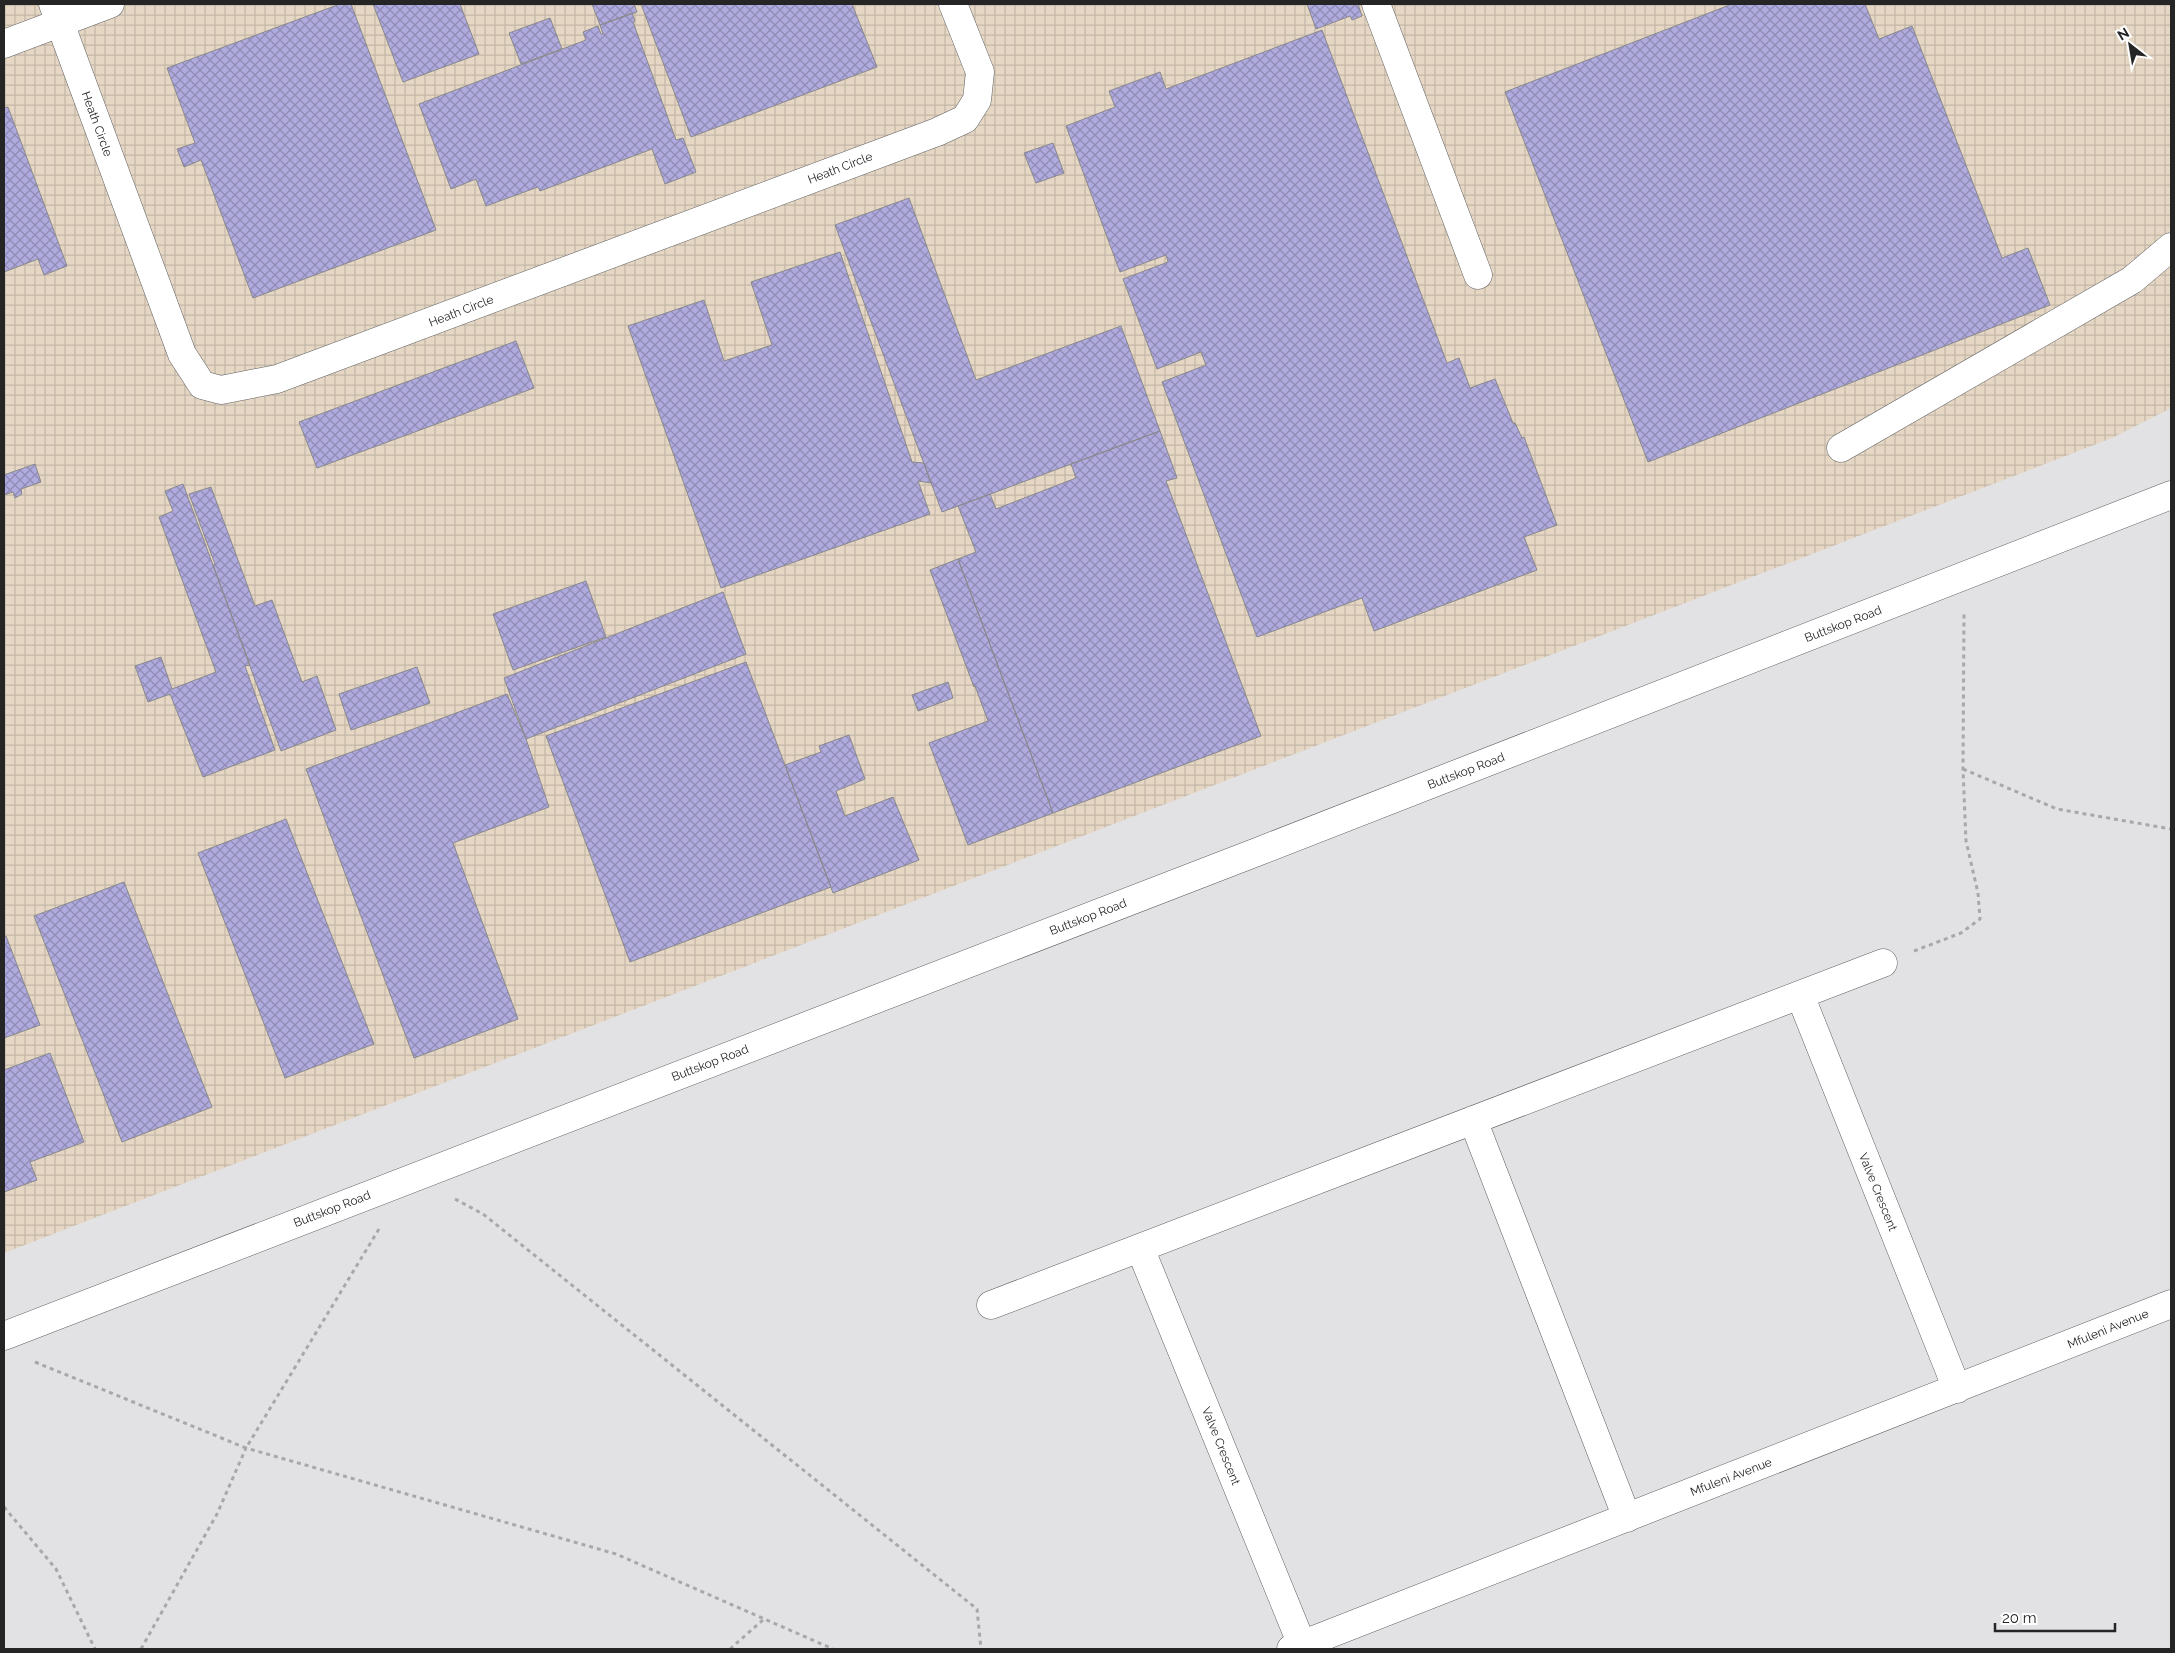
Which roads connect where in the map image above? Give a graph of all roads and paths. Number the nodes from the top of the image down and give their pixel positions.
1 (110, 4) edge
2 (954, 4) edge
3 (1376, 4) edge
4 (57, 13) edge
5 (4, 44) edge
6 (2171, 246) edge
7 (1478, 276) dead end
8 (1841, 448) dead end
9 (2171, 495) edge
10 (1964, 607) dead end
11 (1963, 770) junction
12 (2171, 829) edge
13 (1884, 963) joint
14 (1800, 995) junction
15 (1474, 1120) junction
16 (447, 1195) dead end
17 (380, 1228) dead end
18 (1140, 1248) junction
19 (2171, 1304) edge
20 (990, 1305) dead end
21 (4, 1336) edge
22 (31, 1361) dead end
23 (1957, 1389) junction
24 (246, 1448) junction
25 (4, 1507) edge
26 (1627, 1518) junction
27 (764, 1619) junction
28 (1296, 1647) edge
29 (95, 1649) edge
30 (141, 1649) edge
31 (730, 1649) edge
32 (833, 1649) edge
33 (981, 1649) edge

1 - 4 street
2 - 4 street, Heath Circle
3 - 7 street
4 - 5 street
6 - 8 street
9 - 21 street, Buttskop Road
10 - 11 path
11 - 12 path
11 - 13 path
13 - 14 street
14 - 15 street
14 - 23 street, Valve Crescent
15 - 18 street
15 - 26 street
16 - 33 path
17 - 24 path
18 - 20 street
18 - 28 street, Valve Crescent
19 - 23 street, Mfuleni Avenue
22 - 24 path
23 - 26 street, Mfuleni Avenue
24 - 27 path
24 - 30 path
25 - 29 path
26 - 28 street, Mfuleni Avenue
27 - 31 path
27 - 32 path

